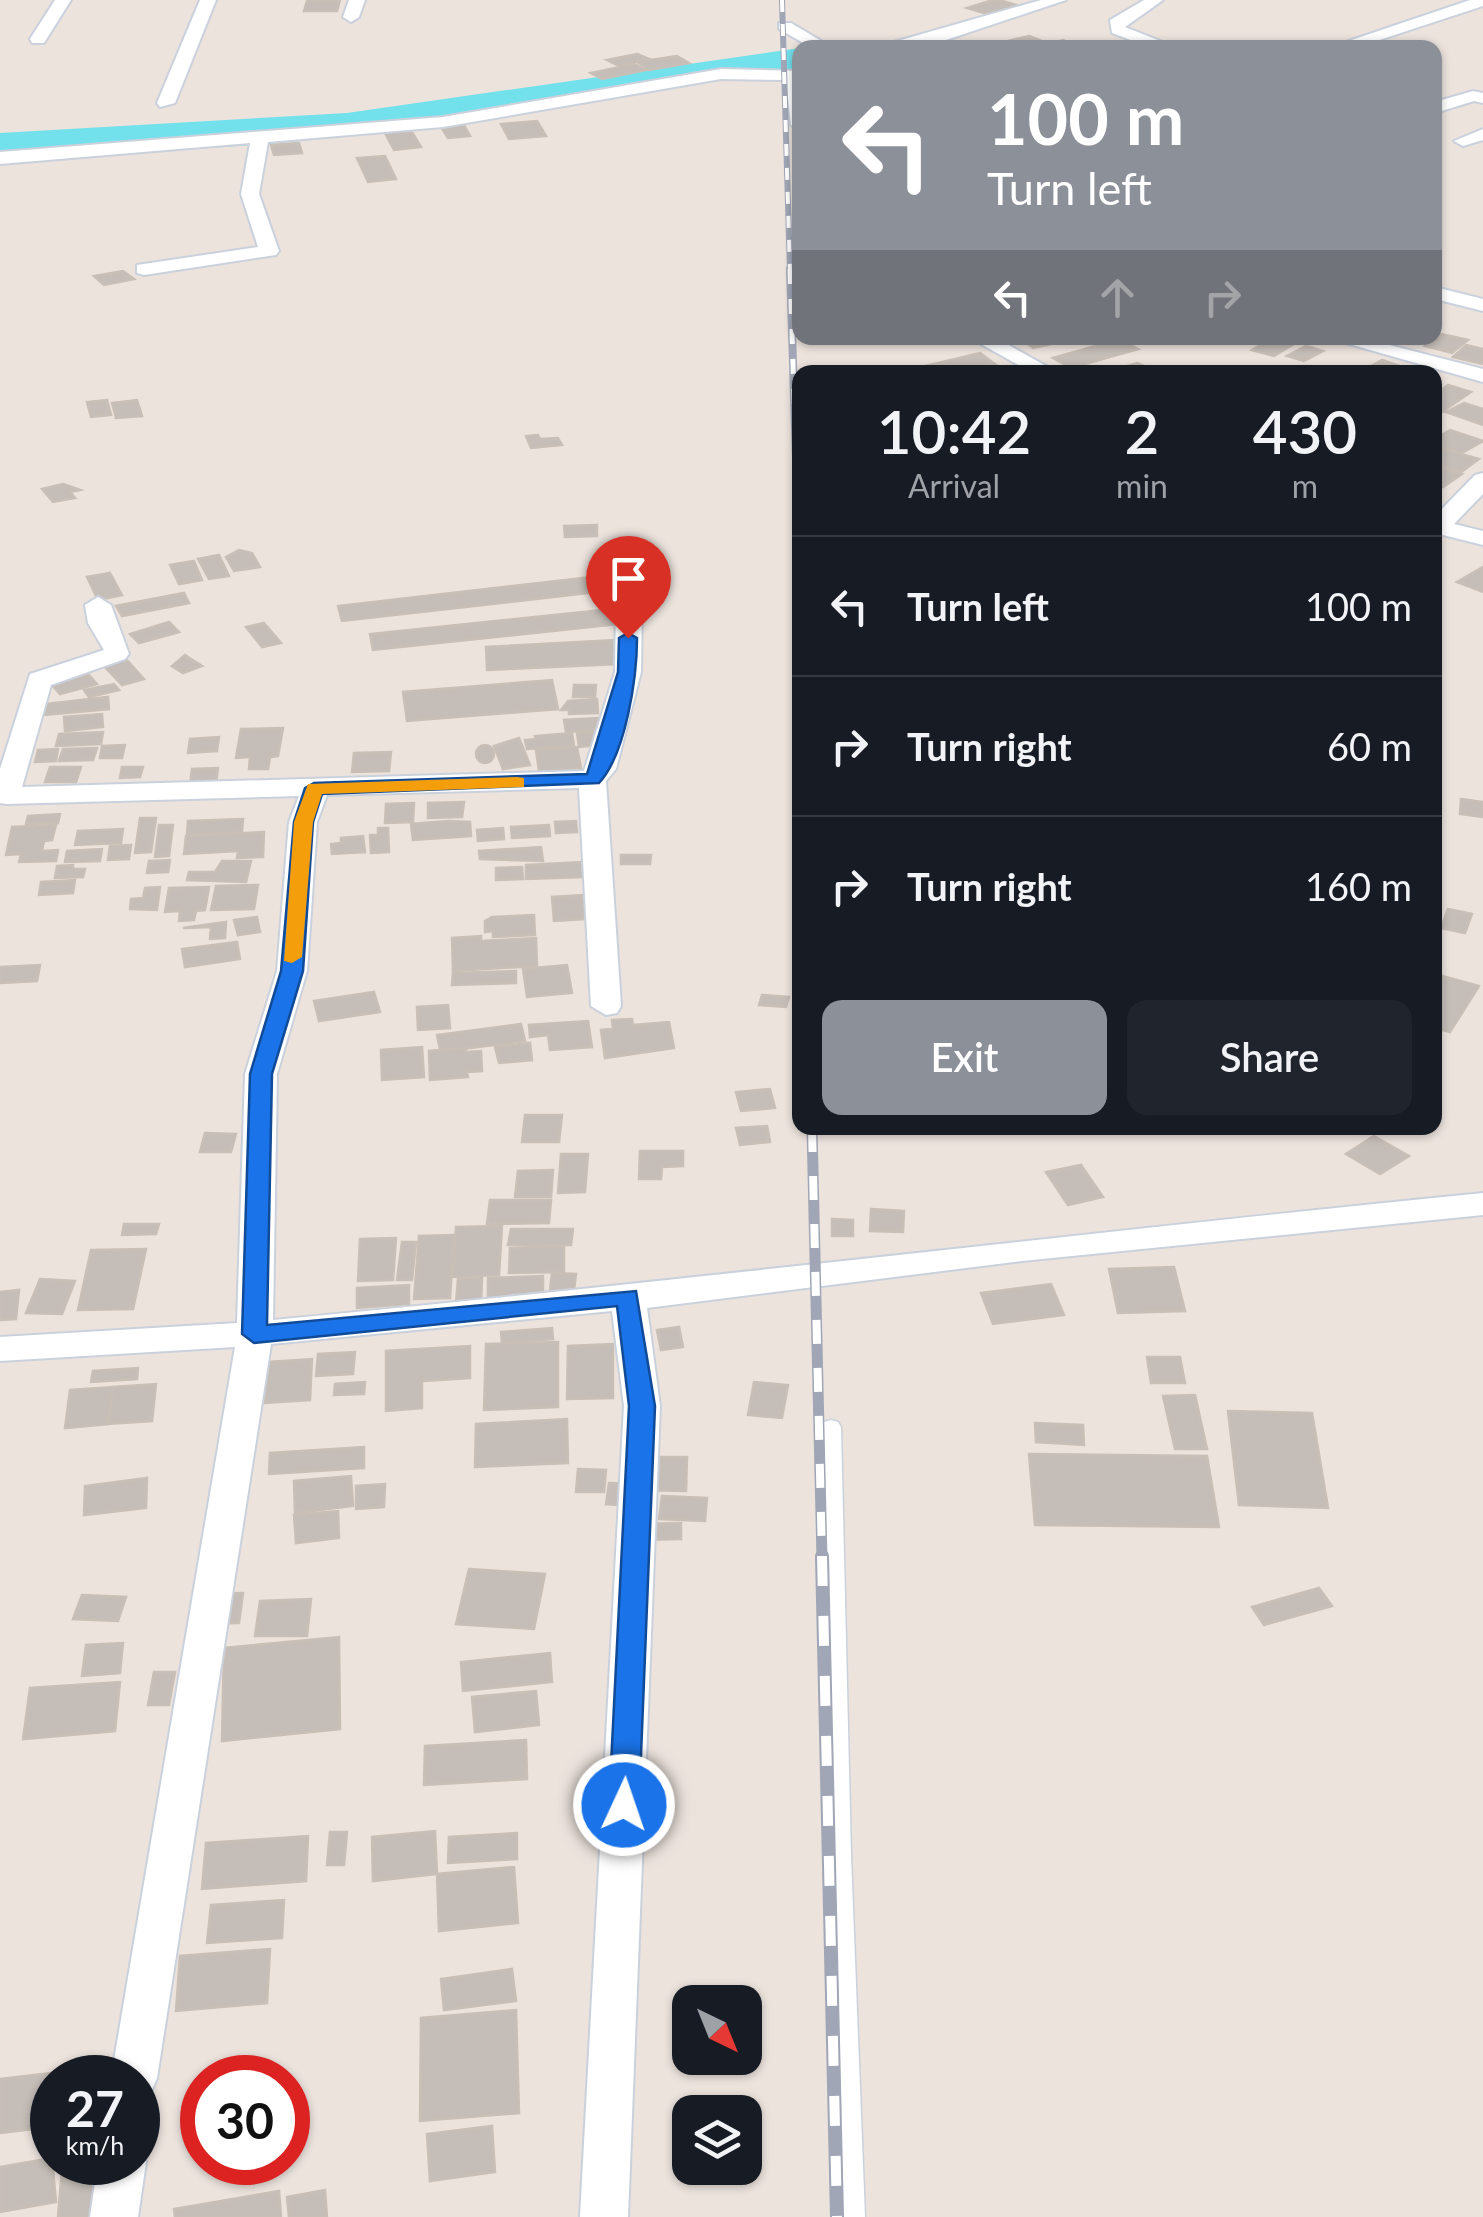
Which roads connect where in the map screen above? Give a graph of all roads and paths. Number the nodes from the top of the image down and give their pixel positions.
1 (63, 0) edge
2 (208, 0) edge
3 (1058, 0) edge
4 (1155, 0) edge
5 (1483, 1) edge
6 (785, 26) dead end
7 (38, 39) dead end
8 (810, 40) edge
9 (922, 40) edge
10 (1147, 40) edge
11 (1361, 40) edge
12 (792, 74) edge
13 (1480, 96) edge
14 (166, 104) dead end
15 (1442, 106) edge
16 (1483, 134) edge
17 (260, 141) junction
18 (1463, 141) dead end
19 (0, 158) edge
20 (144, 270) dead end
21 (1442, 294) edge
22 (1483, 305) edge
23 (994, 345) edge
24 (1366, 345) edge
25 (1033, 365) edge
26 (1441, 365) edge
27 (1442, 365) edge
28 (1483, 376) edge
29 (1483, 480) edge
30 (1442, 520) edge
31 (1442, 528) edge
32 (1483, 538) edge
33 (629, 604) dead end
34 (98, 605) dead end
35 (592, 779) junction
36 (314, 788) junction
37 (2, 803) edge
38 (606, 1006) dead end
39 (1483, 1202) edge
40 (628, 1296) junction
41 (254, 1334) junction
42 (0, 1349) edge
43 (830, 1427) dead end
44 (138, 2055) edge
45 (119, 2185) edge
46 (114, 2217) edge
47 (604, 2217) edge
48 (852, 2217) edge

1 - 7 street
2 - 14 street
3 - 9 street
4 - 10 street
5 - 11 street
6 - 8 street
12 - 17 street
13 - 15 street
16 - 18 street
17 - 19 street
17 - 20 street
21 - 22 street
23 - 25 street
24 - 26 street
27 - 28 street
29 - 30 street
31 - 32 street
33 - 35 street
34 - 37 street
35 - 36 street
35 - 38 street
36 - 37 street
36 - 41 street
39 - 40 street
40 - 41 street
40 - 47 street
41 - 42 street
41 - 44 street
43 - 48 lane
45 - 46 street

